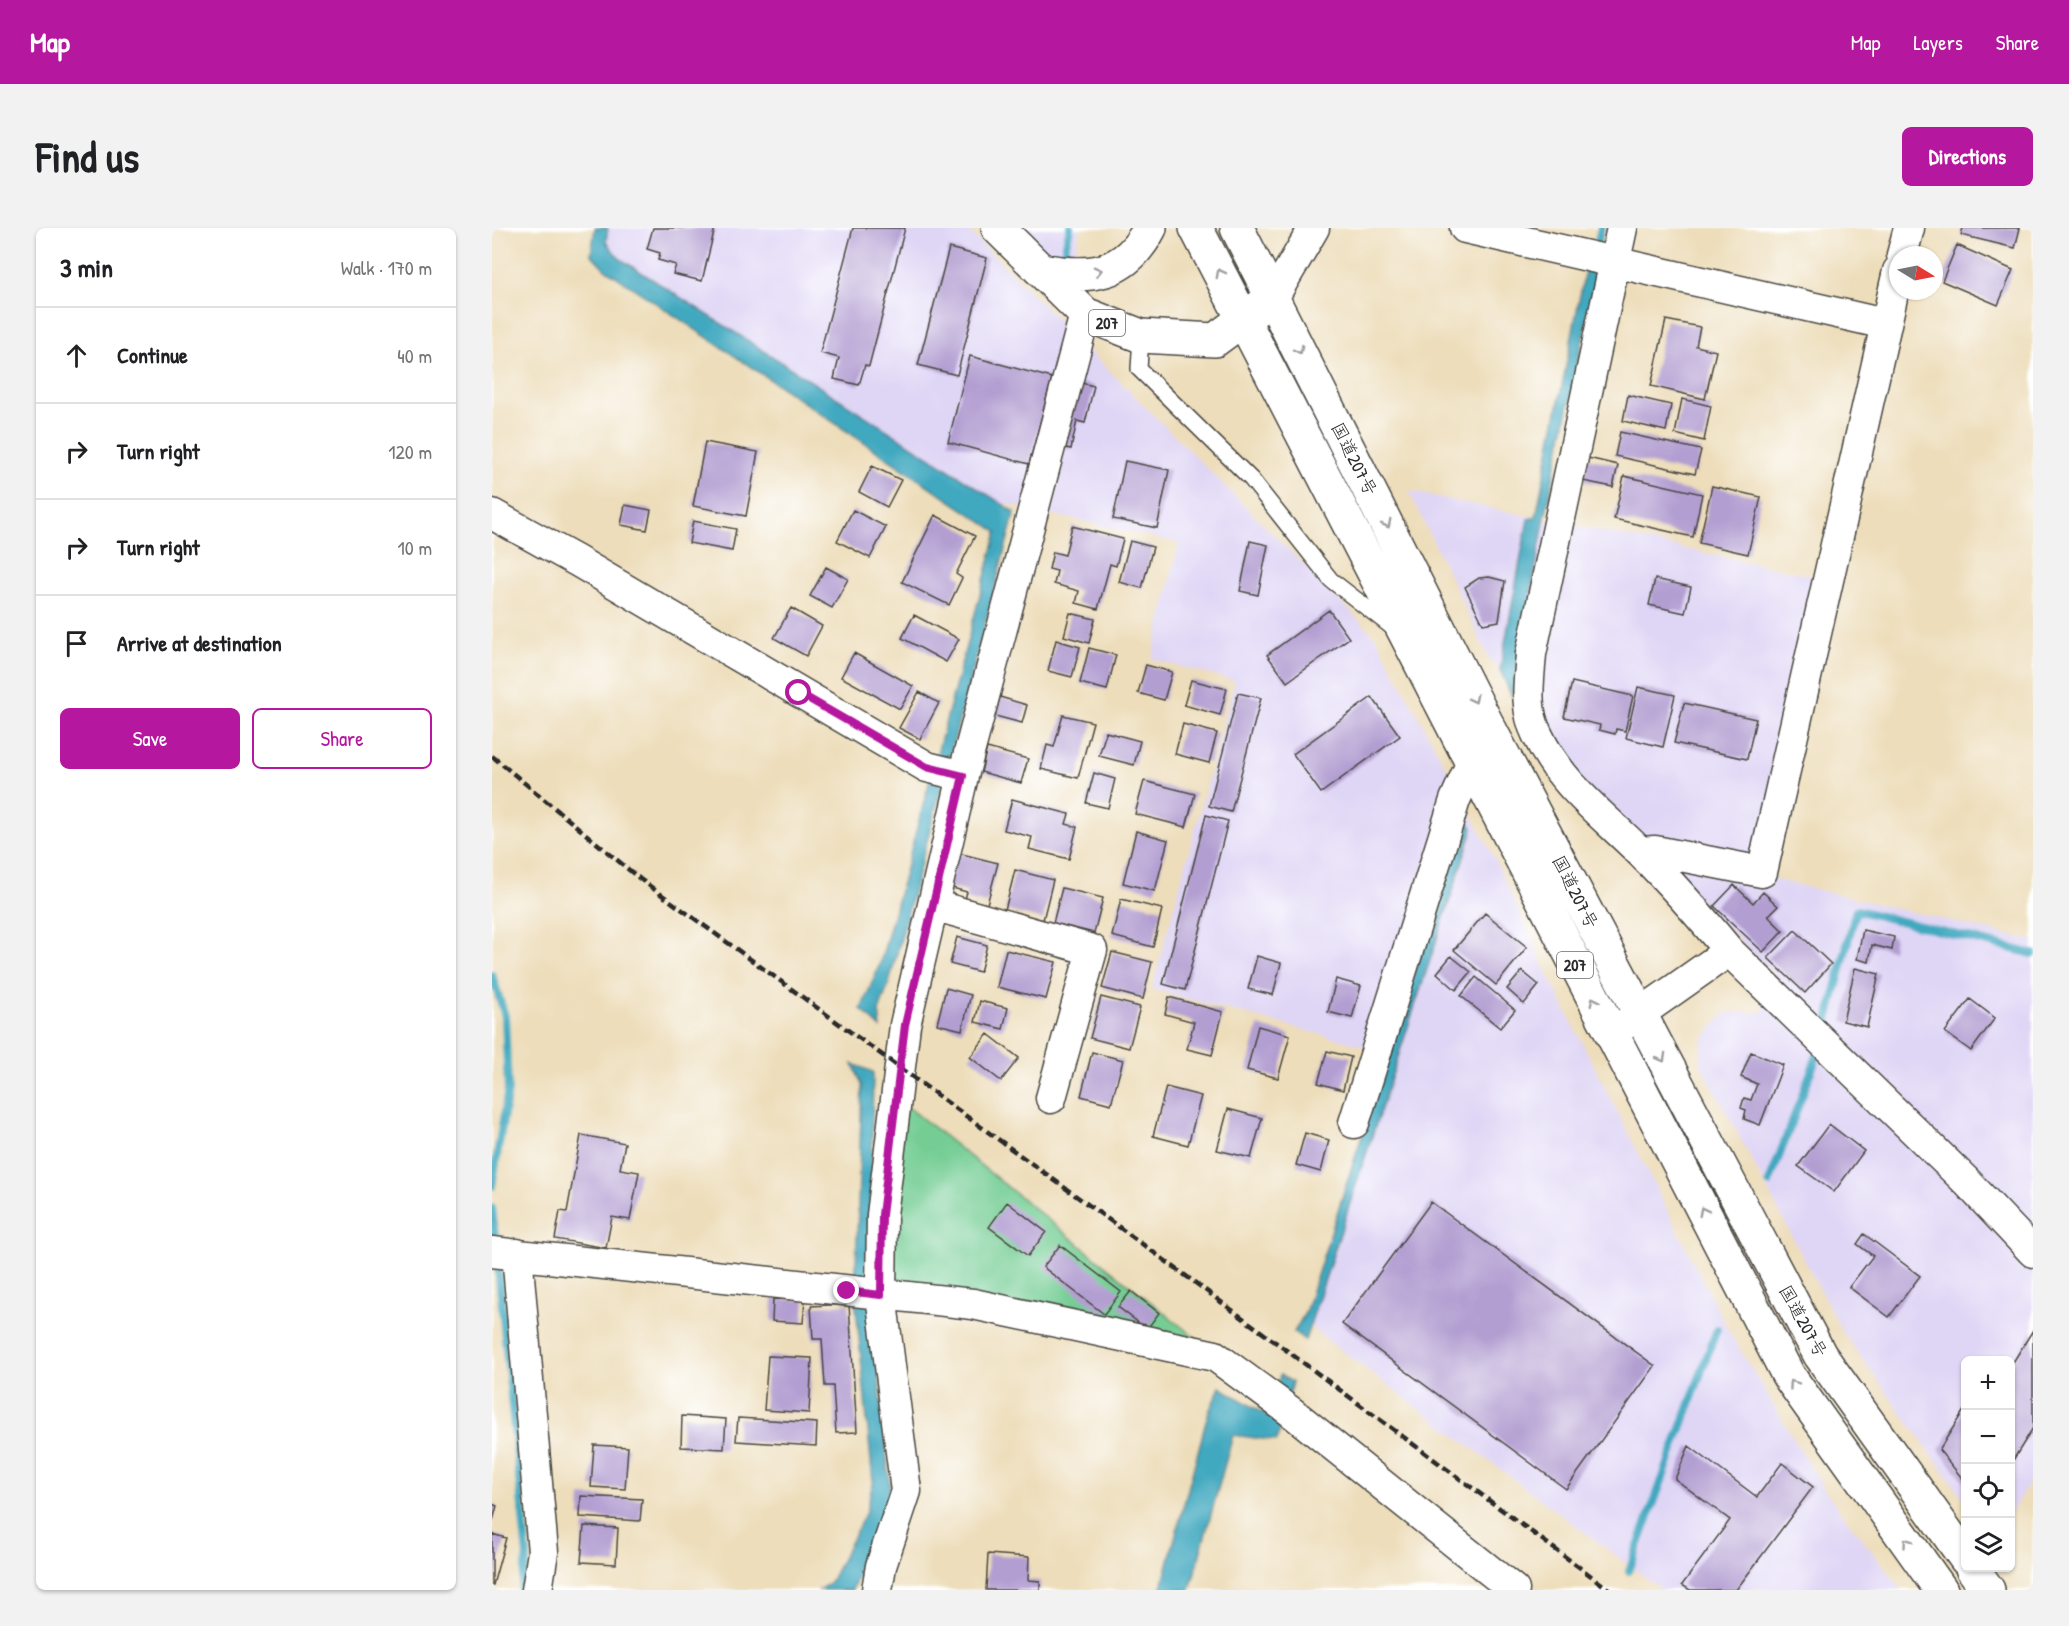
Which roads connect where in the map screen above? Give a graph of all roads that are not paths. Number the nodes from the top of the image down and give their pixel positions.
1 (998, 228) edge
2 (1150, 228) edge
3 (1196, 228) edge
4 (1237, 228) edge
5 (1314, 228) edge
6 (1465, 228) edge
7 (1622, 228) edge
8 (1909, 228) edge
9 (1904, 246) edge
10 (1614, 262) junction
11 (1041, 270) junction
12 (1273, 298) junction
13 (1891, 300) edge
14 (1085, 314) junction
15 (1244, 319) junction
16 (1885, 324) junction
17 (1141, 336) junction
18 (492, 514) edge
19 (1409, 642) junction
20 (1472, 764) junction
21 (947, 772) junction
22 (1640, 852) junction
23 (933, 905) junction
24 (1729, 951) junction
25 (1638, 1015) junction
26 (1611, 1034) junction
27 (1051, 1098) dead end
28 (1354, 1123) dead end
29 (2033, 1252) edge
30 (505, 1253) edge
31 (881, 1295) junction
32 (1961, 1553) edge
33 (1975, 1572) edge
34 (537, 1590) edge
35 (877, 1590) edge
36 (1514, 1590) edge
37 (1941, 1590) edge
38 (1988, 1590) edge

1 - 11 highway, 207
11 -> 2 highway
15 -> 3 highway, 207
4 - 12 highway, 207
5 - 12 street
6 - 10 street
7 - 10 street
8 - 9 street
10 - 16 street
10 - 22 street
11 - 14 highway, 207
12 - 15 highway, 207
12 -> 25 highway, 国道207号 / 207
13 - 16 street
14 - 17 highway, 207
14 - 21 street
15 - 17 highway, 207
15 - 19 highway, 国道207号 / 207
16 - 22 street
17 - 19 lane
18 - 21 street
19 - 20 highway, 国道207号 / 207
26 -> 20 highway, 国道207号 / 207
20 - 28 street
21 - 23 street
22 - 24 street
23 - 27 street
23 - 31 street
24 - 25 street
24 - 29 street
25 - 26 street
25 -> 32 highway, 国道207号 / 207
37 -> 26 highway, 国道207号 / 207
30 - 31 street
30 - 34 street
31 - 35 street
31 - 36 street
33 - 38 highway

